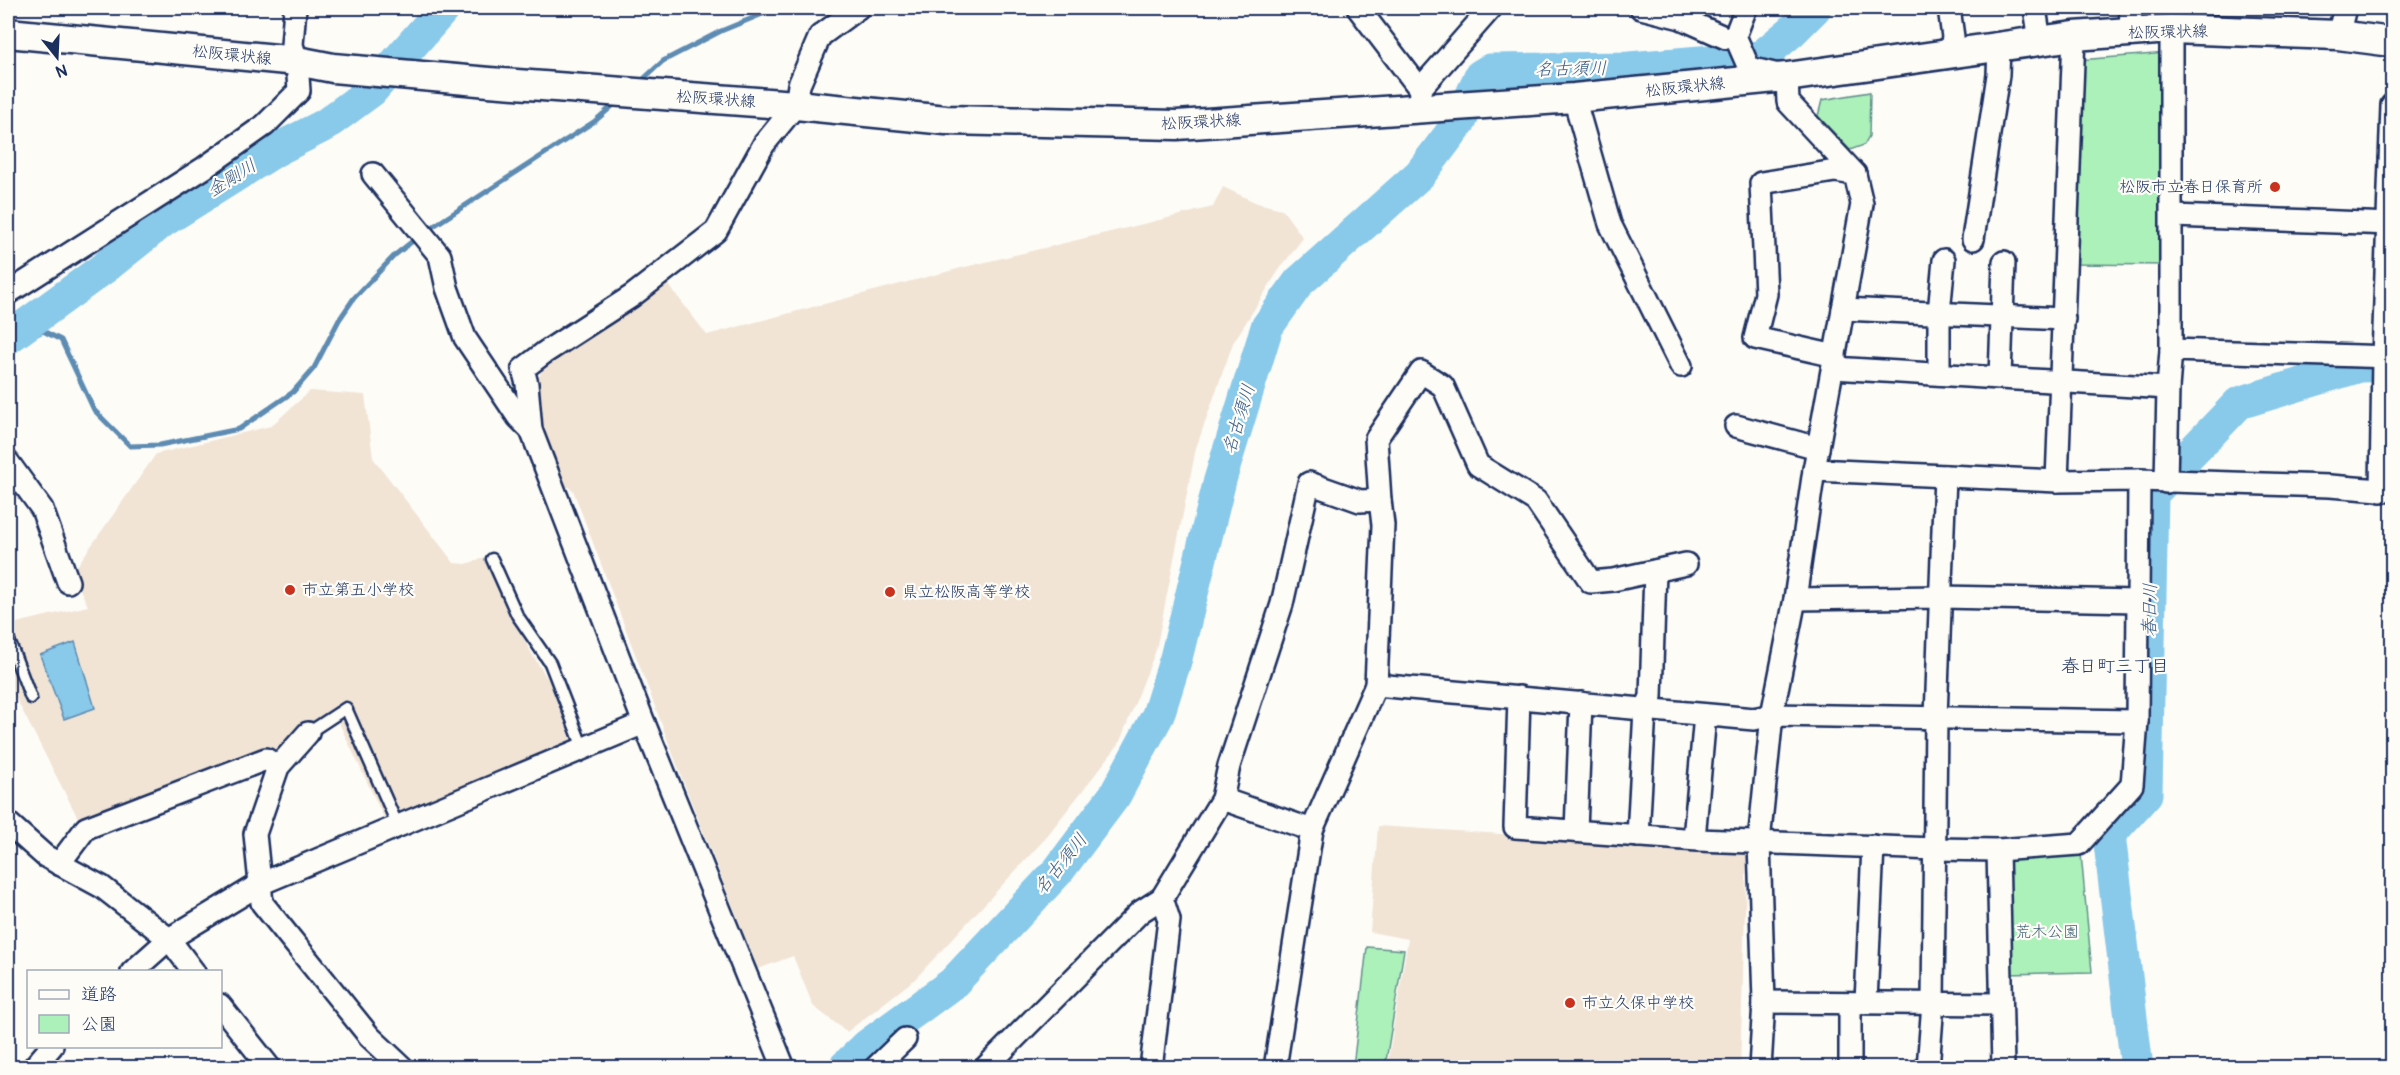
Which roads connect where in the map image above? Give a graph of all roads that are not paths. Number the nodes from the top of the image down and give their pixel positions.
1 (295, 8) edge
2 (858, 8) edge
3 (1358, 8) edge
4 (1491, 8) edge
5 (1641, 8) edge
6 (1746, 8) edge
7 (1949, 8) edge
8 (2035, 8) edge
9 (2345, 8) edge
10 (2131, 20) edge
11 (2171, 29) junction
12 (8, 33) edge
13 (2338, 35) junction
14 (1735, 36) junction
15 (2074, 36) junction
16 (2040, 40) junction
17 (2392, 42) edge
18 (1999, 46) junction
19 (1950, 53) junction
20 (297, 61) junction
21 (1787, 77) junction
22 (1574, 98) junction
23 (1425, 102) junction
24 (795, 105) junction
25 (2392, 105) edge
26 (373, 174) dead end
27 (1855, 174) junction
28 (2173, 216) junction
29 (2390, 224) edge
30 (1973, 239) dead end
31 (1944, 260) dead end
32 (2004, 262) dead end
33 (8, 293) edge
34 (1843, 309) junction
35 (1939, 313) junction
36 (2002, 316) junction
37 (2064, 319) junction
38 (2171, 350) junction
39 (2388, 357) edge
40 (1834, 362) junction
41 (1681, 366) dead end
42 (1939, 374) junction
43 (2000, 377) junction
44 (2062, 382) junction
45 (2168, 387) junction
46 (1736, 426) dead end
47 (531, 430) junction
48 (1818, 448) junction
49 (9, 469) edge
50 (1814, 470) junction
51 (1945, 476) junction
52 (2139, 480) junction
53 (2057, 481) junction
54 (2166, 482) junction
55 (2387, 491) edge
56 (1380, 500) junction
57 (492, 559) dead end
58 (1686, 564) dead end
59 (1655, 571) junction
60 (68, 582) dead end
61 (1941, 597) junction
62 (1795, 599) junction
63 (2137, 602) junction
64 (8, 638) edge
65 (1376, 685) junction
66 (1520, 697) junction
67 (31, 698) dead end
68 (1581, 703) junction
69 (1645, 710) junction
70 (1706, 715) junction
71 (1772, 715) junction
72 (1936, 717) junction
73 (2137, 721) junction
74 (644, 723) junction
75 (308, 733) joint
76 (583, 748) junction
77 (278, 767) junction
78 (1222, 799) junction
79 (8, 823) edge
80 (398, 826) junction
81 (1312, 830) junction
82 (1576, 831) junction
83 (1638, 836) junction
84 (1694, 839) junction
85 (1759, 842) junction
86 (1873, 846) junction
87 (1935, 849) junction
88 (1998, 850) junction
89 (59, 864) junction
90 (260, 884) junction
91 (1162, 898) junction
92 (168, 939) junction
93 (134, 970) edge
94 (192, 970) edge
95 (1764, 1002) junction
96 (1858, 1003) junction
97 (1933, 1003) junction
98 (2001, 1004) junction
99 (222, 1008) edge
100 (905, 1039) dead end
101 (51, 1048) edge
102 (33, 1068) edge
103 (270, 1068) edge
104 (403, 1068) edge
105 (784, 1068) edge
106 (875, 1068) edge
107 (985, 1068) edge
108 (1151, 1068) edge
109 (1275, 1068) edge
110 (1760, 1068) edge
111 (1850, 1068) edge
112 (1928, 1068) edge
113 (2003, 1068) edge

1 - 20 street
2 - 24 street
3 - 23 street
4 - 23 street
5 - 14 street
6 - 14 street
7 - 19 street
8 - 16 street
9 - 13 street
10 - 11 main road, 松阪環状線
10 - 15 main road, 松阪環状線
11 - 13 main road, 松阪環状線
11 - 28 street
12 - 20 main road, 松阪環状線
13 - 17 main road, 松阪環状線
14 - 21 street
15 - 16 main road, 松阪環状線
15 - 37 street
16 - 18 main road, 松阪環状線
18 - 19 main road, 松阪環状線
18 - 30 street
19 - 21 main road, 松阪環状線
20 - 24 main road, 松阪環状線
20 - 33 street
21 - 22 main road, 松阪環状線
21 - 27 street
22 - 23 main road, 松阪環状線
22 - 41 street
23 - 24 main road, 松阪環状線
24 - 47 street
25 - 29 street
26 - 47 street
27 - 34 street
27 - 40 street
28 - 29 street
28 - 38 street
29 - 39 street
31 - 35 street
32 - 36 street
34 - 35 street
34 - 40 street
35 - 36 street
35 - 42 street
36 - 37 street
36 - 43 street
37 - 44 street
38 - 39 street
38 - 45 street
39 - 55 street
40 - 42 street
40 - 48 street
42 - 43 street
43 - 44 street
44 - 45 street
44 - 53 street
45 - 54 street
46 - 48 street
47 - 74 street
48 - 50 street
49 - 60 street
50 - 51 street
50 - 62 street
51 - 53 street
51 - 61 street
52 - 53 street
52 - 54 street
52 - 63 street
54 - 55 street
56 - 59 street
56 - 65 street
56 - 78 street
57 - 76 lane
58 - 59 street
59 - 69 street
61 - 62 street
61 - 63 street
61 - 72 street
62 - 71 street
63 - 73 street
64 - 67 lane
65 - 66 street
65 - 81 street
66 - 68 street
66 - 82 street
68 - 69 street
68 - 82 street
69 - 70 street
69 - 83 street
70 - 71 street
70 - 84 street
71 - 72 street
71 - 85 street
72 - 73 street
72 - 87 street
73 - 88 street
74 - 76 street
74 - 105 street
75 - 77 street
75 - 80 lane
76 - 80 street
77 - 89 street
77 - 90 street
78 - 81 street
78 - 91 street
79 - 89 street
80 - 90 street
81 - 109 street
82 - 83 street
83 - 84 street
84 - 85 street
85 - 86 street
85 - 95 street
86 - 87 street
86 - 96 street
87 - 88 street
87 - 97 street
88 - 98 street
89 - 92 street
90 - 92 street
90 - 104 street
91 - 107 street
91 - 108 street
92 - 93 street
92 - 94 street
95 - 96 street
95 - 110 street
96 - 97 street
96 - 111 street
97 - 98 street
97 - 112 street
98 - 113 street
99 - 103 street
100 - 106 street
101 - 102 street

